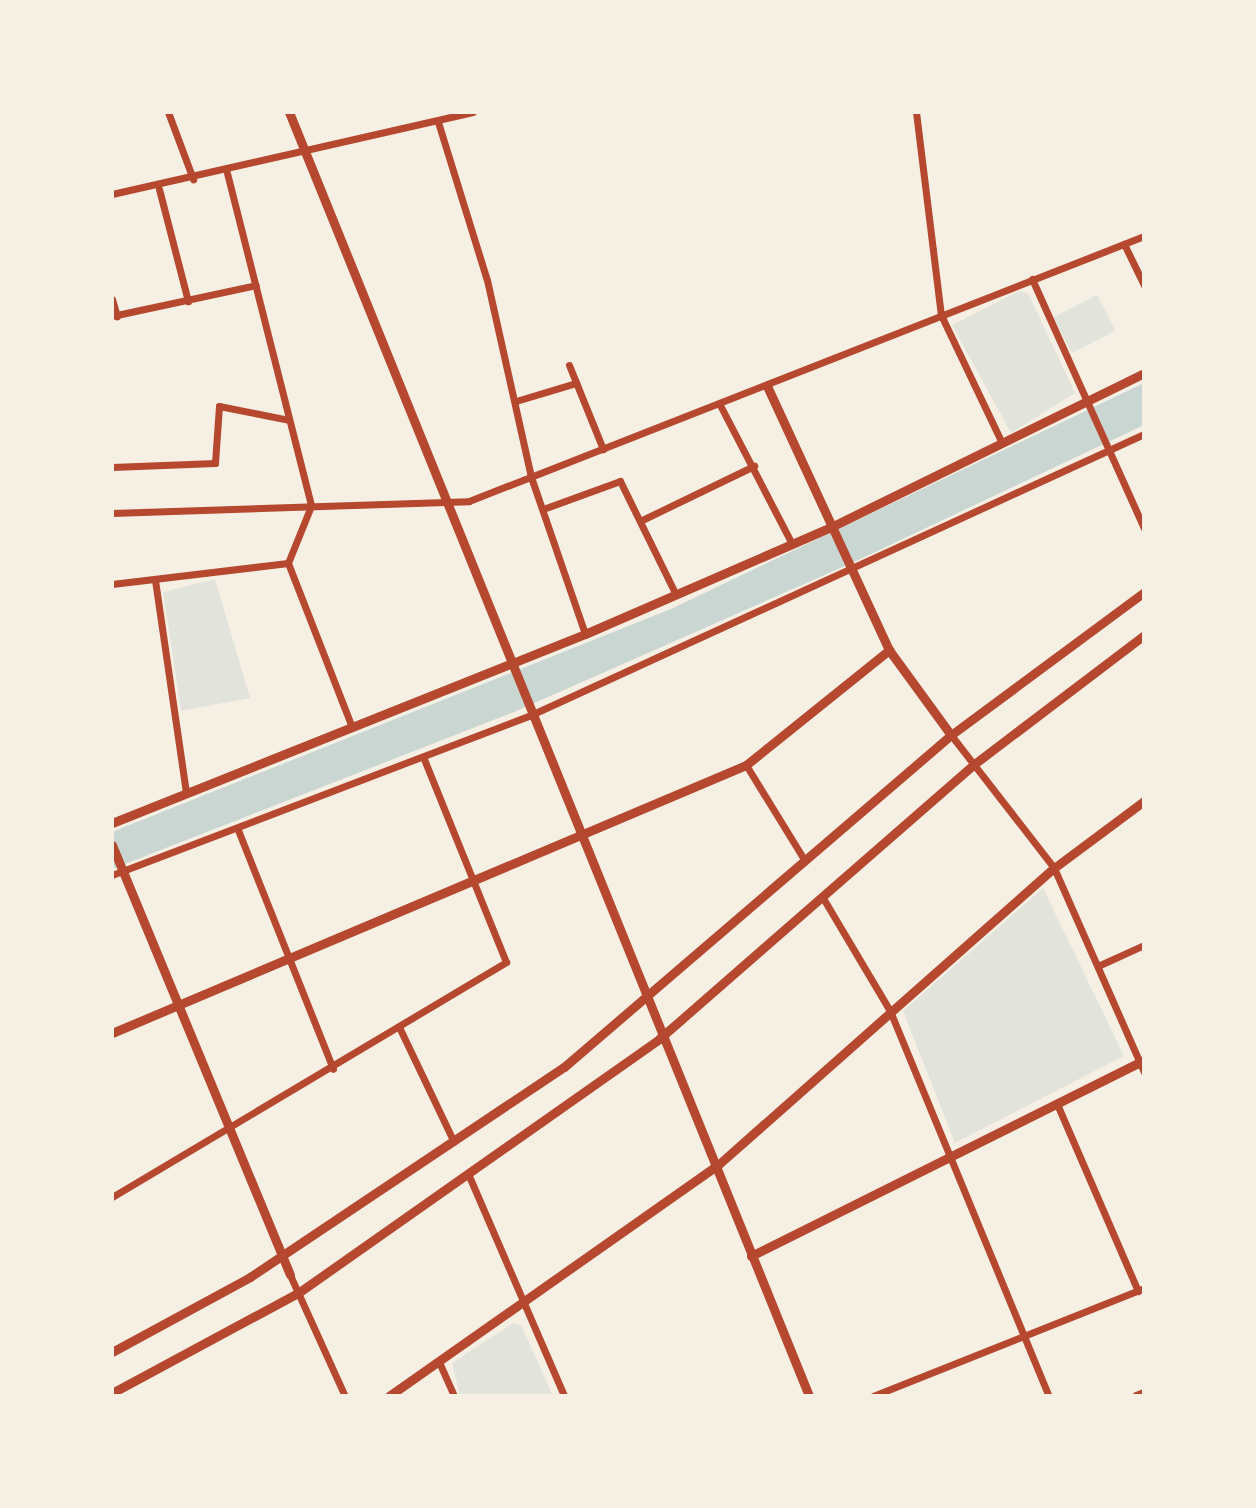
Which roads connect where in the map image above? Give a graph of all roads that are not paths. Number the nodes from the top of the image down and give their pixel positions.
1 (168, 112) edge
2 (289, 112) edge
3 (473, 112) edge
4 (916, 112) edge
5 (460, 114) edge
6 (438, 122) junction
7 (304, 149) junction
8 (226, 169) junction
9 (193, 179) junction
10 (159, 189) junction
11 (112, 194) edge
12 (1144, 236) edge
13 (1124, 244) junction
14 (1032, 279) junction
15 (256, 285) junction
16 (1144, 285) edge
17 (112, 299) edge
18 (188, 301) junction
19 (941, 315) junction
20 (114, 316) edge
21 (569, 365) dead end
22 (1144, 373) edge
23 (576, 383) junction
24 (767, 386) junction
25 (516, 401) junction
26 (1087, 401) junction
27 (720, 405) junction
28 (289, 420) junction
29 (1144, 434) edge
30 (1002, 443) junction
31 (603, 449) junction
32 (1108, 451) junction
33 (754, 466) junction
34 (112, 467) edge
35 (531, 477) junction
36 (447, 501) junction
37 (311, 506) junction
38 (543, 509) junction
39 (112, 513) edge
40 (640, 521) junction
41 (831, 527) junction
42 (1144, 528) edge
43 (792, 544) junction
44 (288, 563) junction
45 (852, 570) junction
46 (155, 580) junction
47 (112, 584) edge
48 (1144, 592) edge
49 (676, 595) junction
50 (585, 634) junction
51 (1144, 635) edge
52 (889, 650) junction
53 (514, 665) junction
54 (533, 714) junction
55 (352, 727) junction
56 (951, 735) junction
57 (423, 757) junction
58 (746, 765) junction
59 (973, 765) junction
60 (186, 793) junction
61 (1144, 801) edge
62 (112, 823) edge
63 (238, 830) junction
64 (579, 834) junction
65 (112, 845) edge
66 (805, 861) junction
67 (1054, 868) junction
68 (116, 874) edge
69 (469, 882) junction
70 (823, 898) junction
71 (1144, 945) edge
72 (289, 957) junction
73 (1100, 965) junction
74 (644, 1000) junction
75 (176, 1006) junction
76 (890, 1011) junction
77 (400, 1029) junction
78 (112, 1033) edge
79 (659, 1039) junction
80 (1142, 1061) edge
81 (333, 1069) junction
82 (1144, 1072) edge
83 (1057, 1104) junction
84 (231, 1128) junction
85 (454, 1142) junction
86 (949, 1157) junction
87 (719, 1164) junction
88 (469, 1176) junction
89 (112, 1197) edge
90 (282, 1255) junction
91 (751, 1256) junction
92 (290, 1275) joint
93 (1141, 1289) edge
94 (298, 1293) junction
95 (524, 1304) junction
96 (1026, 1336) junction
97 (112, 1352) edge
98 (439, 1362) junction
99 (112, 1393) edge
100 (1144, 1393) edge
101 (345, 1396) edge
102 (389, 1396) edge
103 (454, 1396) edge
104 (564, 1396) edge
105 (809, 1396) edge
106 (873, 1396) edge
107 (1049, 1396) edge
108 (1136, 1396) edge

1 - 9 street
2 - 7 street
3 - 5 street
4 - 19 street
5 - 6 street
6 - 7 street
6 - 25 street
7 - 8 street
7 - 36 street
8 - 9 street
8 - 15 street
9 - 10 street
10 - 11 street
10 - 18 street
12 - 13 street
13 - 14 street
13 - 16 street
14 - 19 street
14 - 26 street
15 - 18 street
15 - 28 street
17 - 20 street
18 - 20 street
19 - 24 street
19 - 30 street
21 - 23 street
22 - 26 street
23 - 25 street
23 - 31 street
24 - 27 street
24 - 41 street
25 - 35 street
26 - 30 street
26 - 32 street
27 - 31 street
27 - 33 street
28 - 34 street
28 - 37 street
29 - 32 street
30 - 41 street
31 - 35 street
32 - 42 street
32 - 45 street
33 - 40 street
33 - 43 street
35 - 36 street
35 - 38 street
36 - 37 street
36 - 53 street
37 - 39 street
37 - 44 street
38 - 40 street
38 - 50 street
40 - 49 street
41 - 43 street
41 - 45 street
43 - 49 street
44 - 46 street
44 - 55 street
45 - 52 street
45 - 54 street
46 - 47 street
46 - 60 street
48 - 56 street
49 - 50 street
50 - 53 street
51 - 59 street
52 - 56 street
52 - 58 street
53 - 54 street
53 - 55 street
54 - 57 street
54 - 64 street
55 - 60 street
56 - 59 street
56 - 66 street
57 - 63 street
57 - 69 street
58 - 64 street
58 - 66 street
59 - 67 street
59 - 70 street
60 - 62 street
61 - 67 street
63 - 68 street
63 - 72 street
64 - 69 street
64 - 74 street
65 - 68 street
66 - 74 street
67 - 73 street
67 - 76 street
68 - 75 street
69 - 72 street
69 - 77 street
70 - 76 street
70 - 79 street
71 - 73 street
72 - 75 street
72 - 81 street
73 - 80 street
74 - 79 street
74 - 85 street
75 - 78 street
75 - 84 street
76 - 86 street
76 - 87 street
77 - 81 street
77 - 85 street
79 - 87 street
79 - 88 street
80 - 82 street
80 - 83 street
81 - 84 street
83 - 86 street
83 - 93 street
84 - 89 street
84 - 90 street
85 - 90 street
86 - 91 street
86 - 96 street
87 - 91 street
87 - 95 street
88 - 94 street
88 - 95 street
90 - 92 street
90 - 97 street
91 - 105 street
92 - 94 street
93 - 96 street
94 - 99 street
94 - 101 street
95 - 98 street
95 - 104 street
96 - 106 street
96 - 107 street
98 - 102 street
98 - 103 street
100 - 108 street

